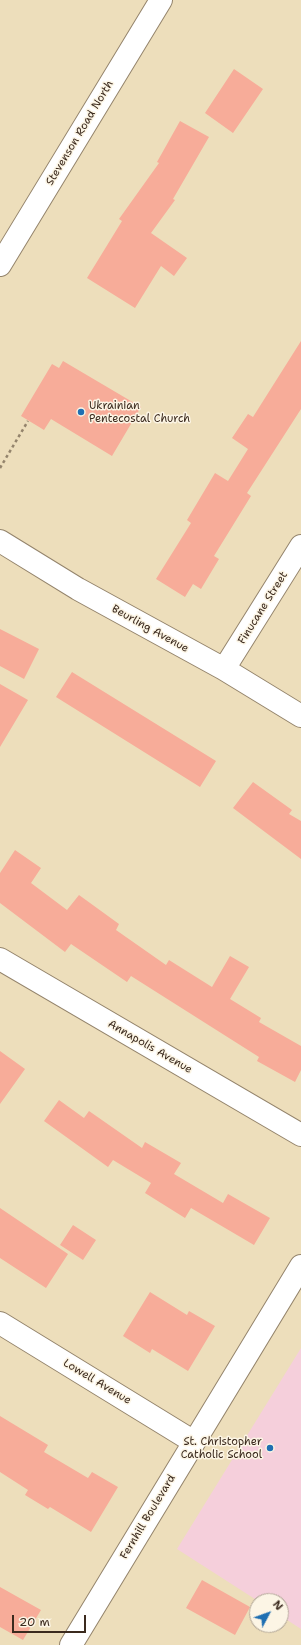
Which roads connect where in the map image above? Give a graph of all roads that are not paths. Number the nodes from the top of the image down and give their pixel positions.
1 (160, 0) edge
2 (0, 265) edge
3 (0, 541) edge
4 (301, 546) edge
5 (224, 670) junction
6 (301, 716) edge
7 (0, 959) edge
8 (301, 1135) edge
9 (301, 1266) edge
10 (0, 1323) edge
11 (194, 1442) junction
12 (71, 1645) edge

1 - 2 street, Stevenson Road North
3 - 5 street, Beurling Avenue
4 - 5 street, Finucane Street
5 - 6 street, Beurling Avenue
7 - 8 street, Annapolis Avenue
9 - 11 street, Fernhill Boulevard
10 - 11 street, Lowell Avenue
11 - 12 street, Fernhill Boulevard

